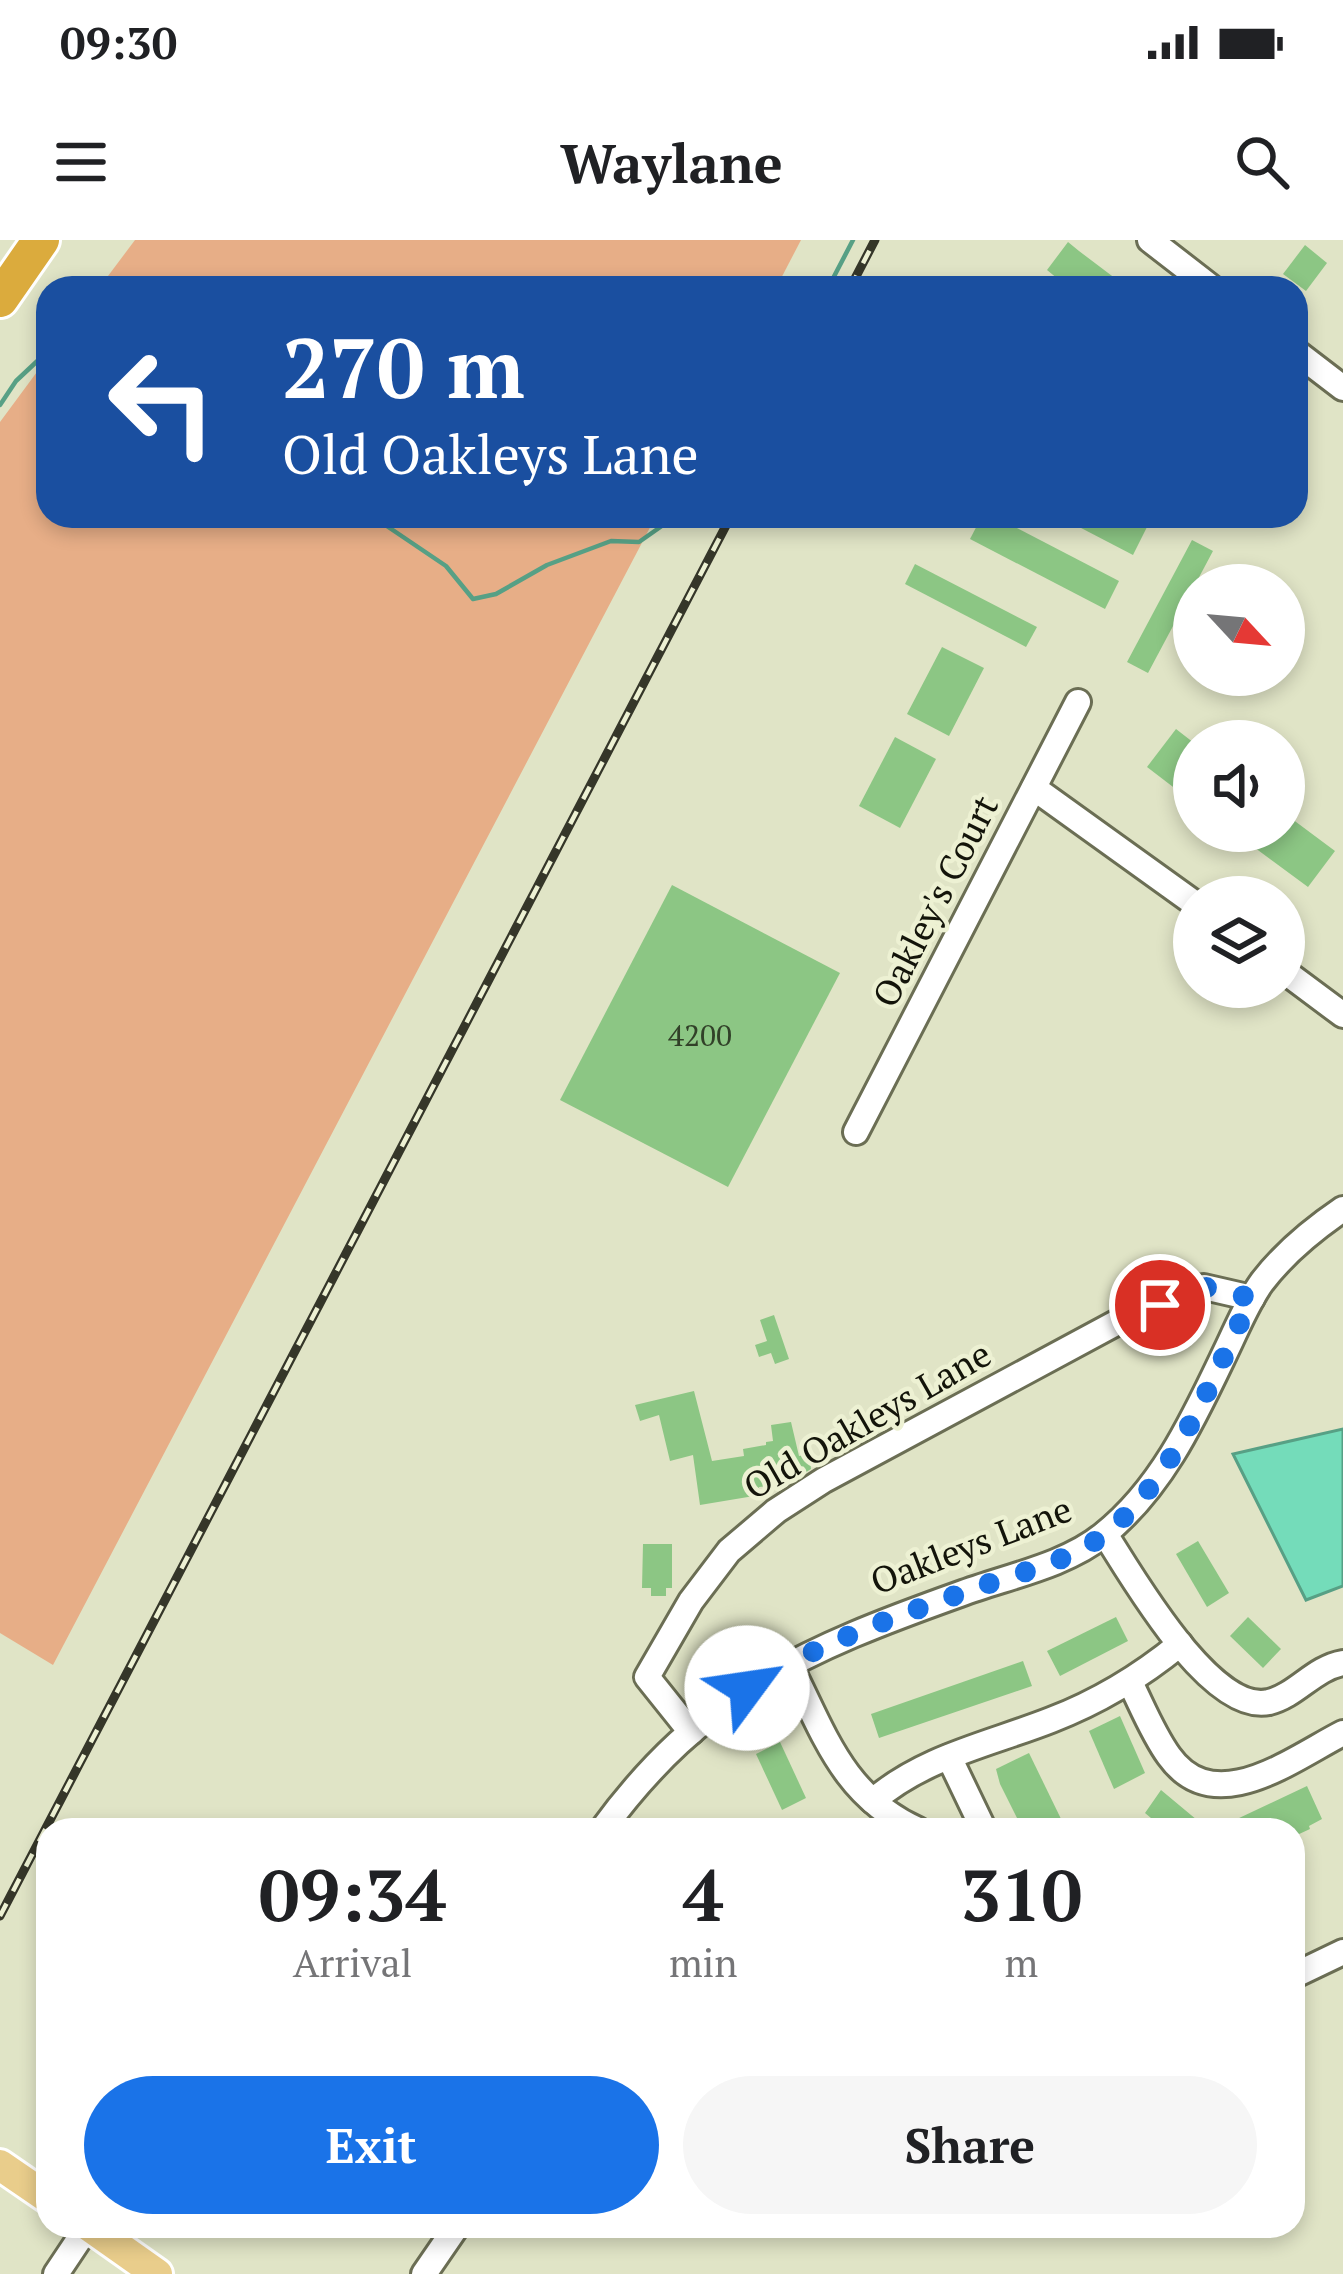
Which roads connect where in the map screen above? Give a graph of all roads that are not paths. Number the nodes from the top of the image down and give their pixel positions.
1 (41, 240) edge
2 (1150, 240) edge
3 (1196, 276) edge
4 (0, 299) edge
5 (1308, 361) edge
6 (1343, 388) edge
7 (1078, 702) dead end
8 (1034, 788) junction
9 (1173, 888) edge
10 (1305, 986) edge
11 (1343, 1015) edge
12 (856, 1132) dead end
13 (1343, 1209) edge
14 (1252, 1298) junction
15 (1105, 1534) junction
16 (1180, 1644) junction
17 (788, 1662) junction
18 (1343, 1663) edge
19 (1130, 1682) junction
20 (691, 1732) junction
21 (1343, 1733) edge
22 (949, 1757) junction
23 (873, 1801) junction
24 (612, 1818) edge
25 (899, 1818) edge
26 (978, 1818) edge
27 (1343, 1952) edge
28 (1305, 1970) edge
29 (0, 2164) edge
30 (36, 2190) edge
31 (81, 2238) edge
32 (106, 2238) edge
33 (449, 2238) edge
34 (56, 2274) edge
35 (157, 2274) edge
36 (424, 2274) edge

1 - 4 highway
2 - 3 street
5 - 6 street
7 - 8 street, Oakley's Court
8 - 9 street
8 - 12 street, Oakley's Court
10 - 11 street
13 - 14 street, Oakleys Lane
14 - 15 street, Oakleys Lane
14 - 20 street, Old Oakleys Lane
15 - 16 street
15 - 17 street, Oakleys Lane
16 - 18 street
16 - 19 street
17 - 20 street, Oakleys Lane
17 - 23 street
19 - 21 street
19 - 22 street
20 - 24 street, Oakleys Lane
22 - 23 street
22 - 26 street
23 - 25 street
27 - 28 street
29 - 30 main road
31 - 34 street
32 - 35 main road
33 - 36 street

